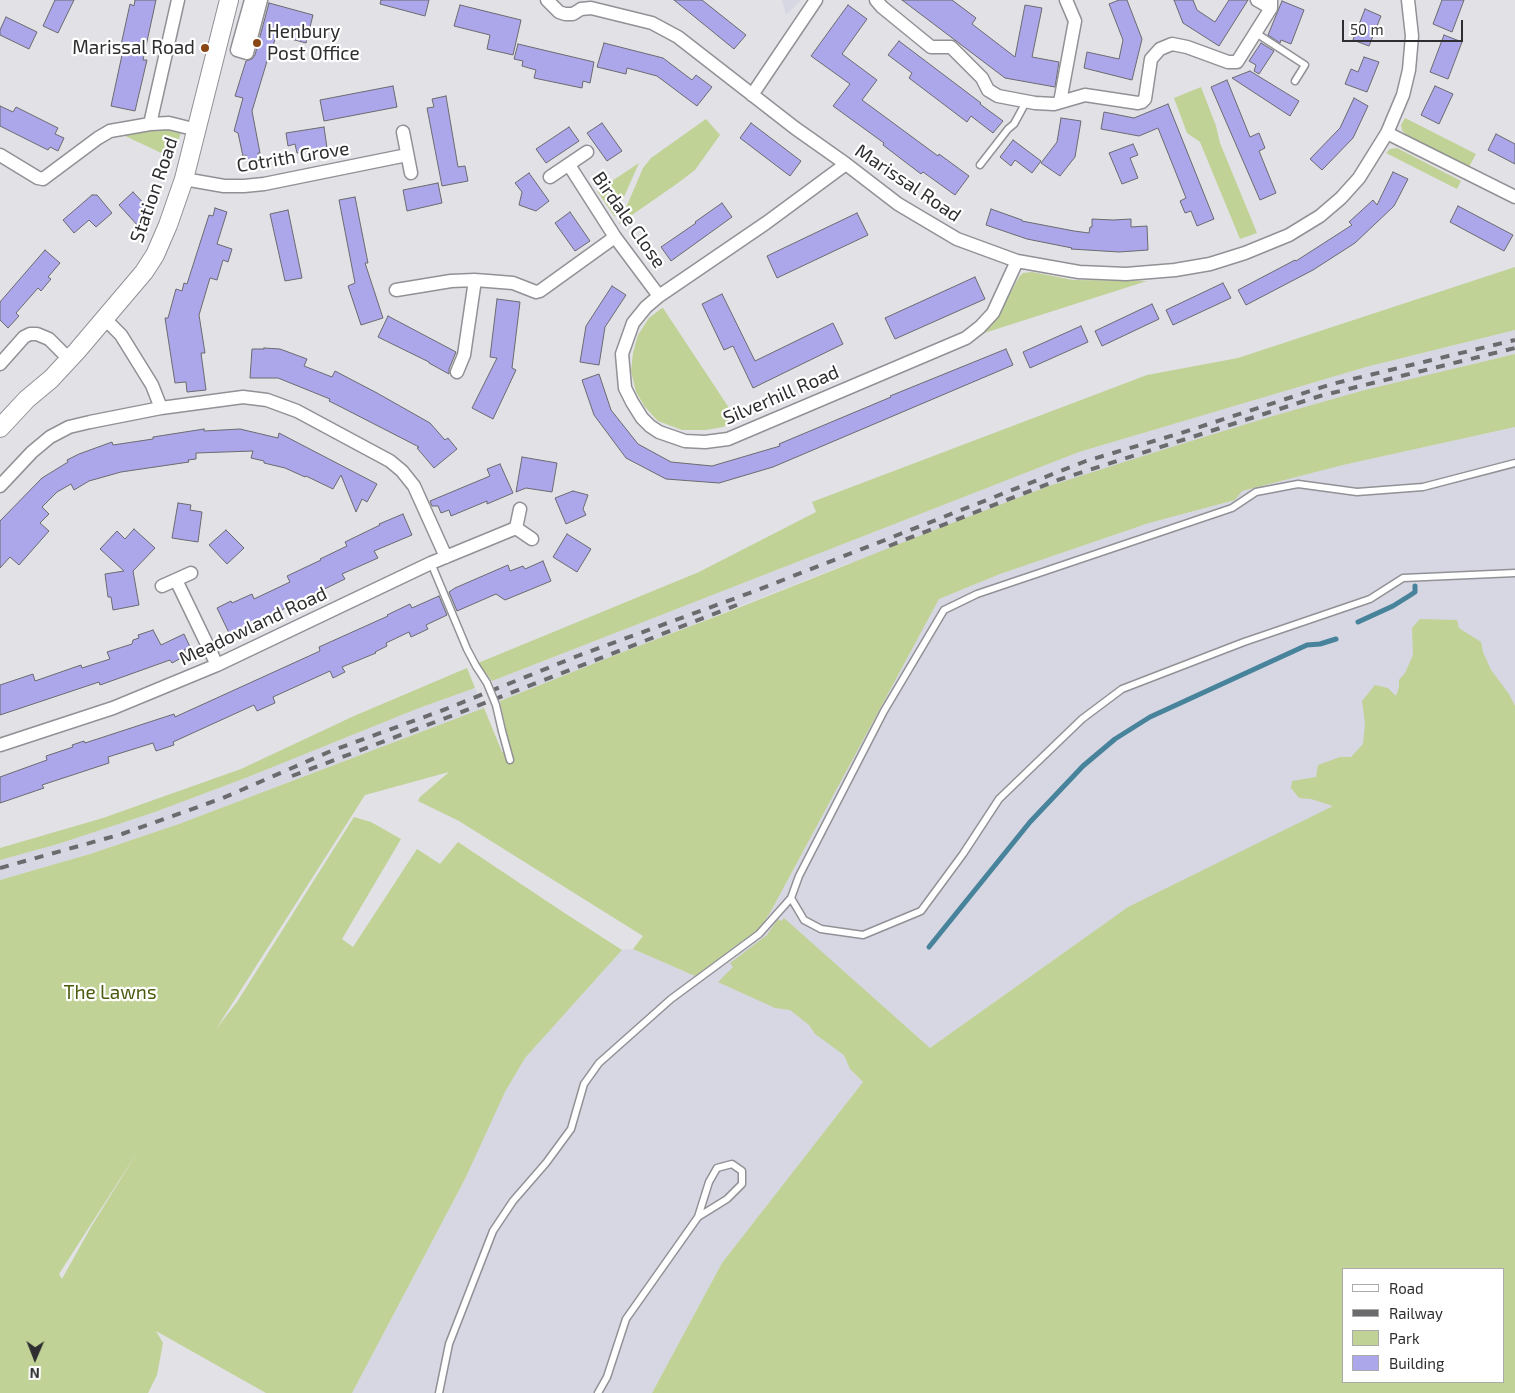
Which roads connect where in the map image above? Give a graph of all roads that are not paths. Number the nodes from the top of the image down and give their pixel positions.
1 (178, 0) edge
2 (228, 0) edge
3 (250, 0) edge
4 (261, 0) edge
5 (547, 0) edge
6 (816, 0) edge
7 (876, 0) edge
8 (1066, 0) edge
9 (1257, 0) edge
10 (1408, 0) edge
11 (587, 4) edge
12 (1271, 4) edge
13 (1256, 33) junction
14 (1295, 82) dead end
15 (752, 95) junction
16 (1026, 102) junction
17 (1060, 102) junction
18 (150, 124) junction
19 (197, 130) junction
20 (403, 132) dead end
21 (1387, 133) junction
22 (587, 152) dead end
23 (0, 155) edge
24 (407, 155) junction
25 (846, 164) junction
26 (569, 165) junction
27 (980, 165) dead end
28 (411, 173) dead end
29 (550, 176) dead end
30 (184, 179) junction
31 (1515, 197) edge
32 (615, 237) junction
33 (1018, 261) junction
34 (475, 280) junction
35 (396, 290) dead end
36 (659, 296) junction
37 (105, 319) junction
38 (69, 359) junction
39 (0, 364) edge
40 (457, 372) dead end
41 (161, 408) junction
42 (0, 428) edge
43 (1515, 463) edge
44 (0, 486) edge
45 (520, 509) dead end
46 (516, 528) junction
47 (532, 539) dead end
48 (446, 557) junction
49 (432, 563) junction
50 (191, 573) dead end
51 (1515, 573) edge
52 (176, 580) junction
53 (162, 586) dead end
54 (217, 665) junction
55 (0, 745) edge
56 (510, 760) dead end
57 (790, 898) junction
58 (698, 1217) junction
59 (439, 1393) edge
60 (598, 1393) edge

1 - 18 street
2 - 19 main road, Station Road
3 - 4 street
5 - 11 street, Marissal Road
6 - 15 street
7 - 16 street
8 - 17 street
9 - 12 street
10 - 21 street, Marissal Road
11 - 15 street, Marissal Road
12 - 13 street
13 - 14 lane
13 - 17 street
15 - 25 street, Marissal Road
16 - 17 street
16 - 27 lane
18 - 19 street
18 - 23 street
19 - 30 main road, Station Road
20 - 24 street
21 - 31 street
21 - 33 street, Marissal Road
22 - 26 street, Birdale Close
24 - 28 street
24 - 30 street, Cotrith Grove
25 - 33 street, Marissal Road
25 - 36 street, Silverhill Road
26 - 29 street, Birdale Close
26 - 32 street, Birdale Close
30 - 37 main road, Station Road
32 - 34 street
32 - 36 street, Birdale Close
33 - 36 street, Silverhill Road
34 - 35 street
34 - 40 street
37 - 38 main road, Station Road
37 - 41 street
38 - 39 street
38 - 42 main road, Station Road
41 - 44 street
41 - 48 street
43 - 57 lane
45 - 46 street
46 - 47 street
46 - 48 street, Meadowland Road
48 - 49 street, Meadowland Road
49 - 54 street, Meadowland Road
49 - 56 lane, bridge
50 - 52 street
51 - 57 lane
52 - 53 street
52 - 54 street
54 - 55 street, Meadowland Road
57 - 59 lane
58 - 58 lane
58 - 60 lane

